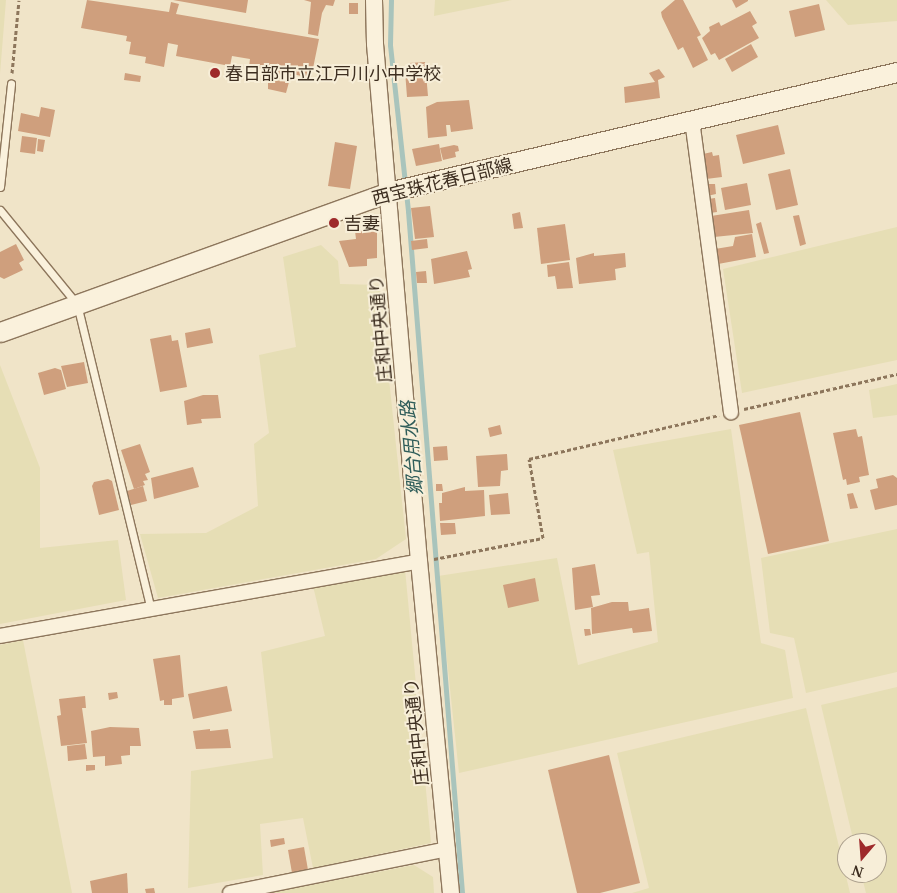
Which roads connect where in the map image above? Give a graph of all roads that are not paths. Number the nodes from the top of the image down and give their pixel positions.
1 (374, 0) edge
2 (897, 72) edge
3 (10, 84) road end
4 (692, 120) junction
5 (0, 187) edge
6 (388, 192) junction
7 (0, 210) edge
8 (77, 304) junction
9 (0, 332) edge
10 (732, 412) road end
11 (419, 561) junction
12 (151, 609) junction
13 (0, 636) edge
14 (448, 849) junction
15 (230, 893) edge
16 (451, 893) edge

1 - 6 street, 庄和中央通り
2 - 4 main road, 西宝珠花春日部線
3 - 5 lane
4 - 6 main road, 西宝珠花春日部線
4 - 10 street
6 - 8 main road, 西宝珠花春日部線
6 - 11 street, 庄和中央通り
7 - 8 lane
8 - 9 main road, 西宝珠花春日部線
8 - 12 lane
11 - 12 street
11 - 14 street, 庄和中央通り
12 - 13 street
14 - 15 street
14 - 16 street, 庄和中央通り

